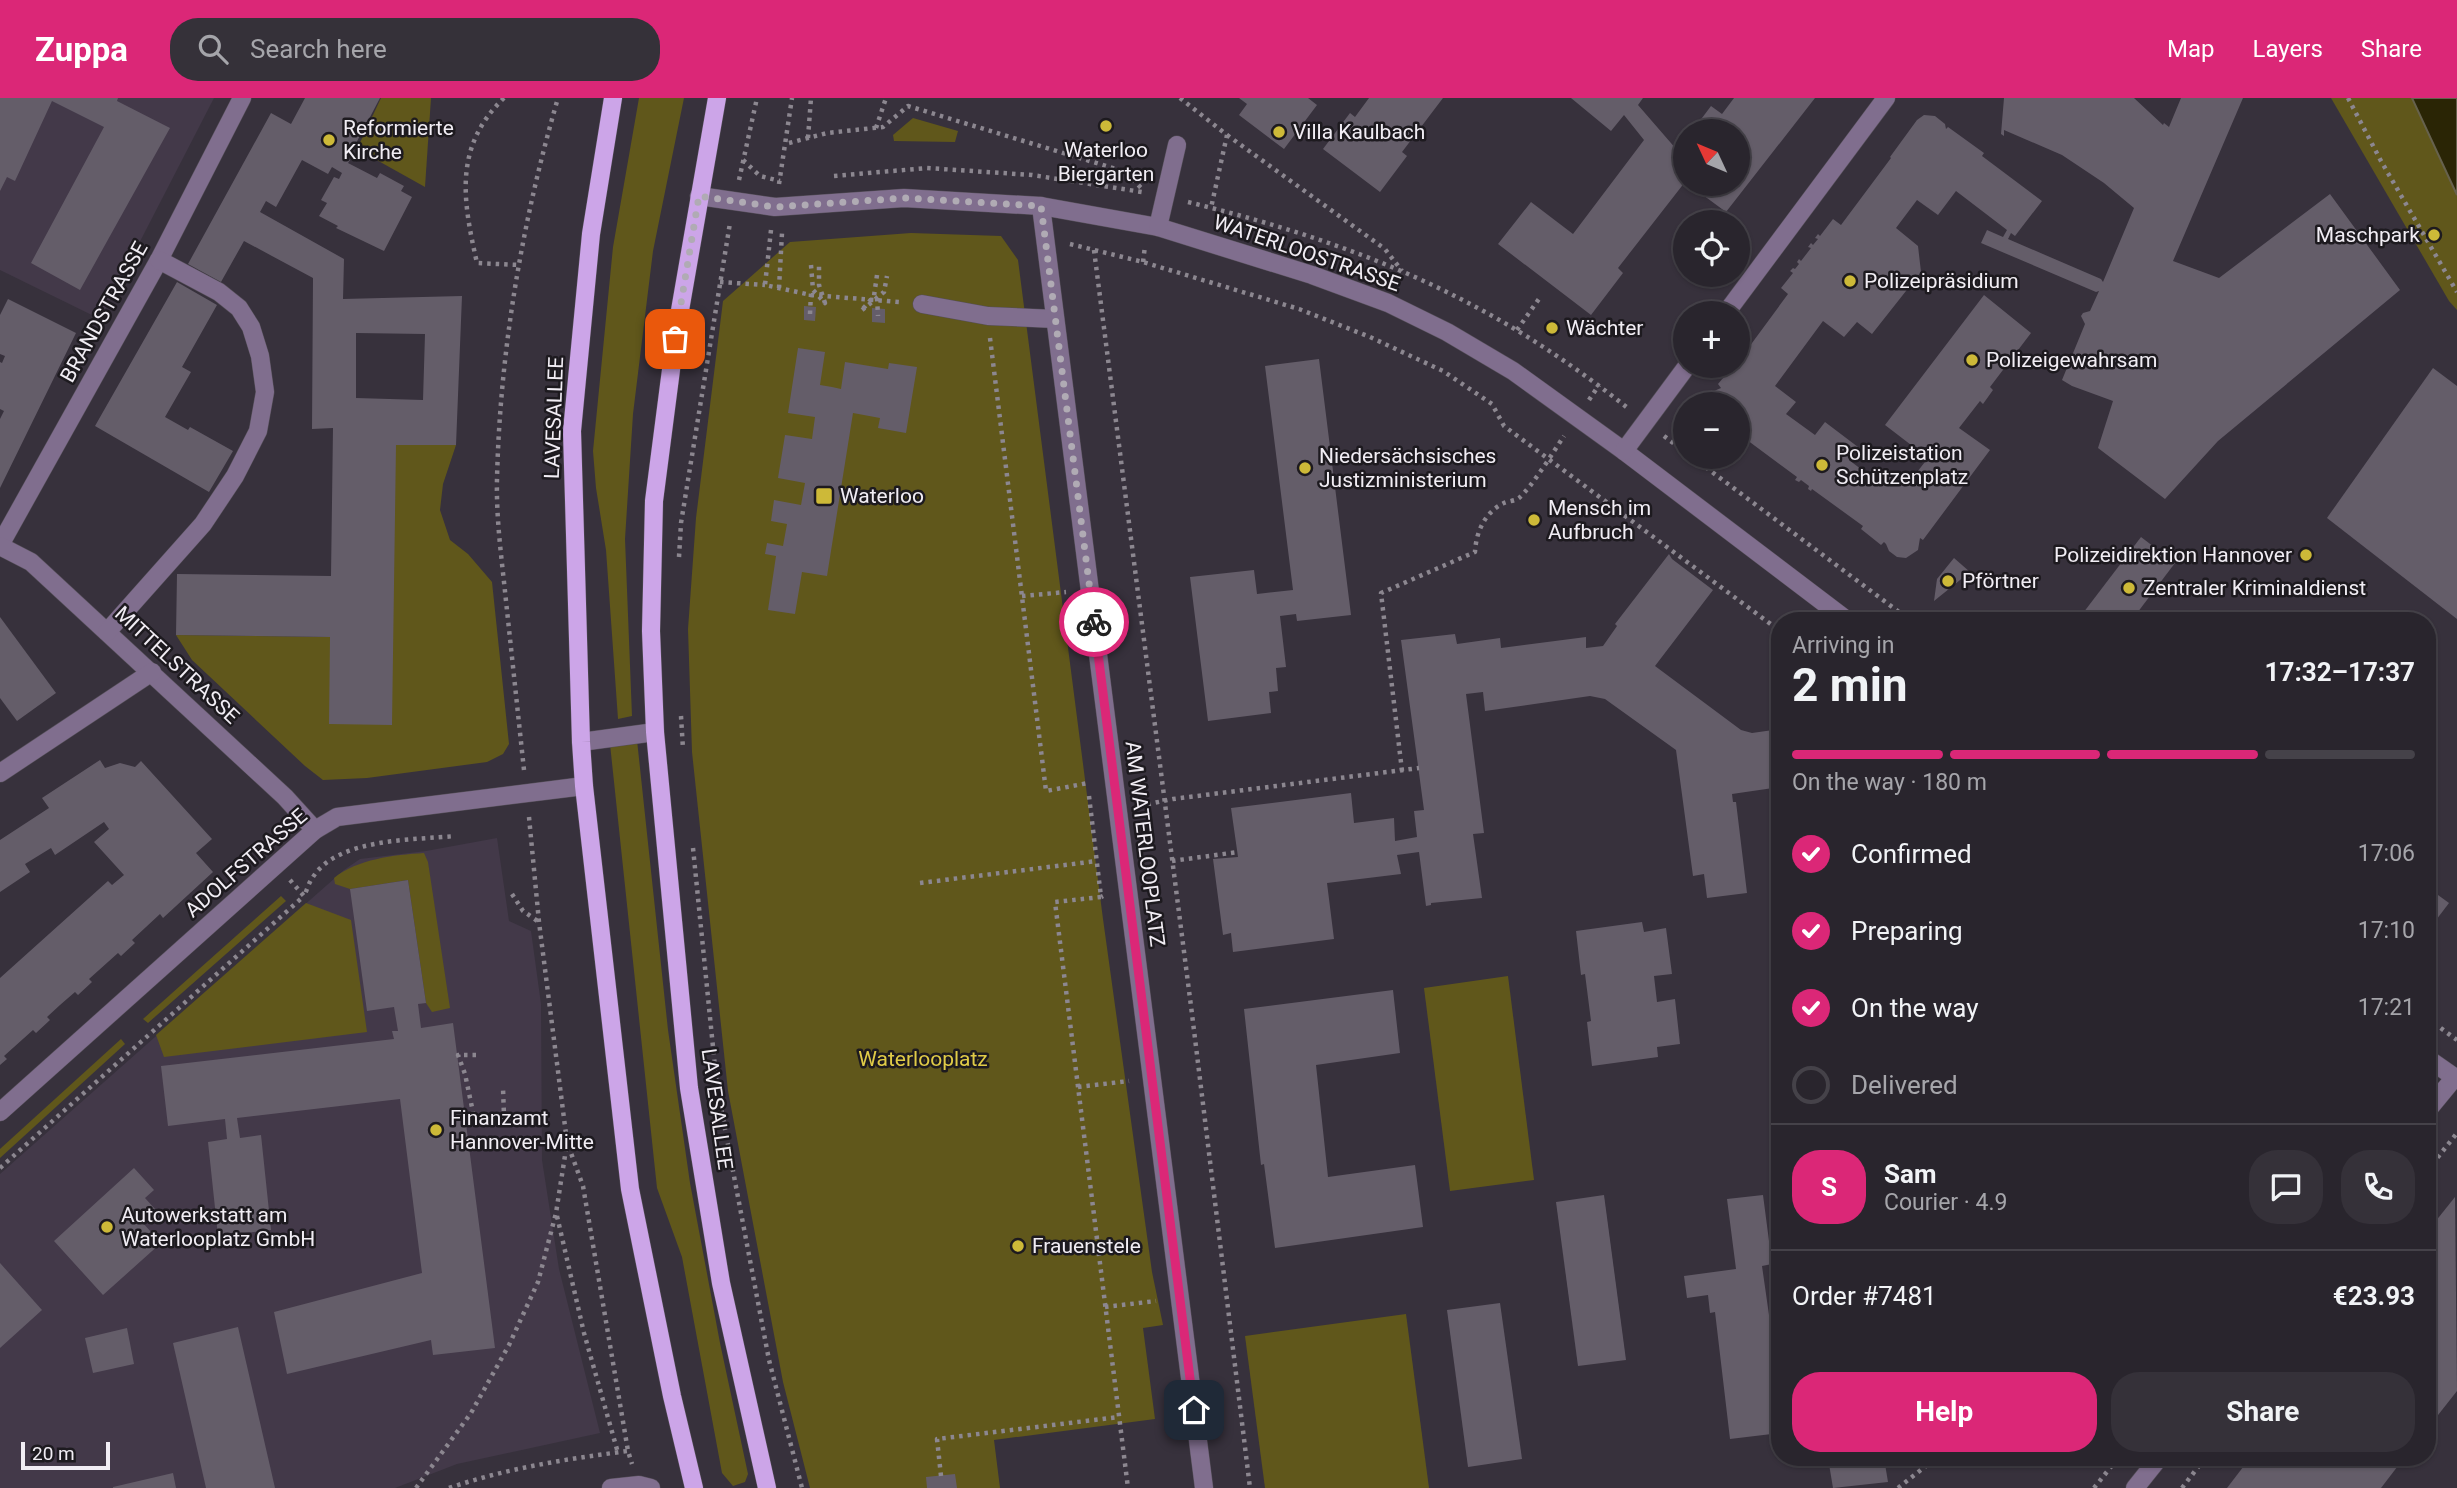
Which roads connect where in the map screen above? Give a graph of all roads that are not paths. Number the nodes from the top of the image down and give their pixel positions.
1 (242, 98) edge
2 (613, 98) edge
3 (717, 98) edge
4 (1886, 98) edge
5 (1177, 145) dead end
6 (699, 196) junction
7 (1041, 206) junction
8 (1158, 227) junction
9 (159, 260) junction
10 (1735, 301) edge
11 (922, 304) road end
12 (1055, 319) junction
13 (1678, 378) edge
14 (1624, 451) junction
15 (0, 546) edge
16 (1835, 612) edge
17 (107, 632) junction
18 (152, 672) junction
19 (655, 732) junction
20 (581, 742) junction
21 (0, 773) edge
22 (584, 786) junction
23 (315, 830) junction
24 (2436, 1064) edge
25 (2456, 1078) edge
26 (2436, 1101) edge
27 (0, 1112) edge
28 (2153, 1466) edge
29 (611, 1488) edge
30 (651, 1488) edge
31 (694, 1488) edge
32 (766, 1488) edge
33 (1204, 1488) edge
34 (2135, 1488) edge

1 - 9 street, BRANDSTRASSE
2 - 20 main road, LAVESALLEE
3 - 6 main road, LAVESALLEE
4 - 10 street
5 - 8 street
6 - 7 street, WATERLOOSTRASSE
6 - 19 main road, LAVESALLEE
7 - 8 street, WATERLOOSTRASSE
7 - 12 street, AM WATERLOOPLATZ
8 - 14 street, WATERLOOSTRASSE
9 - 15 street, BRANDSTRASSE
9 - 17 street
11 - 12 street
12 - 33 street, AM WATERLOOPLATZ
13 - 14 street
14 - 16 street, WATERLOOSTRASSE
15 - 17 street, MITTELSTRASSE
17 - 18 street, MITTELSTRASSE
18 - 21 street
18 - 23 street, MITTELSTRASSE
19 - 20 street
19 - 32 main road, LAVESALLEE
20 - 22 main road, LAVESALLEE
22 - 23 street, ADOLFSTRASSE
22 - 31 main road, LAVESALLEE
23 - 27 street, ADOLFSTRASSE
24 - 25 street
25 - 26 street
28 - 34 street
29 - 30 street

